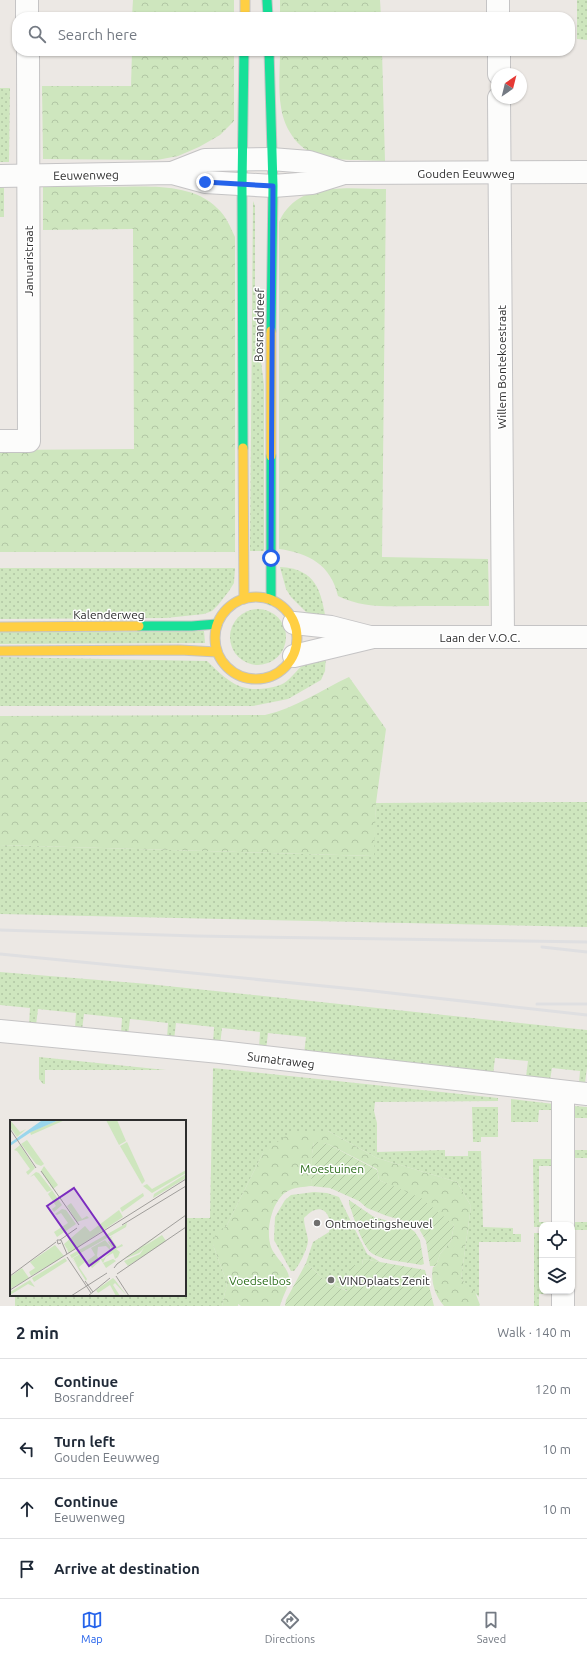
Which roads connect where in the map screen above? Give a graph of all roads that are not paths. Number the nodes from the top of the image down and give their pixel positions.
1 (27, 0) edge
2 (245, 0) edge
3 (267, 0) edge
4 (498, 0) edge
5 (27, 12) edge
6 (244, 12) edge
7 (268, 12) edge
8 (498, 12) edge
9 (28, 56) edge
10 (244, 56) edge
11 (269, 56) edge
12 (499, 56) edge
13 (499, 68) edge
14 (499, 104) edge
15 (272, 159) junction
16 (242, 160) junction
17 (587, 172) edge
18 (172, 173) junction
19 (344, 173) junction
20 (500, 173) junction
21 (0, 176) edge
22 (28, 176) junction
23 (242, 185) junction
24 (273, 186) junction
25 (0, 442) edge
26 (244, 599) junction
27 (271, 600) junction
28 (294, 623) junction
29 (217, 624) junction
30 (0, 627) edge
31 (373, 637) junction
32 (503, 637) junction
33 (587, 637) edge
34 (0, 651) edge
35 (217, 652) junction
36 (294, 656) junction
37 (0, 1031) edge
38 (562, 1092) junction
39 (587, 1094) edge
40 (563, 1222) edge
41 (563, 1294) edge
42 (563, 1306) edge

1 - 5 street
2 - 6 main road
3 - 7 main road
4 - 8 street
9 - 22 street, Januaristraat
10 - 16 main road, Bosranddreef
11 - 15 main road, Bosranddreef
12 - 13 street
14 - 20 street, Willem Bontekoestraat
15 - 16 street, Eeuwenweg
15 - 19 street, Gouden Eeuwweg
15 - 24 main road, Bosranddreef
16 - 18 street, Eeuwenweg
16 - 23 main road, Bosranddreef
17 - 20 street, Gouden Eeuwweg
18 - 22 street, Eeuwenweg
18 - 23 street, Eeuwenweg
19 - 20 street, Gouden Eeuwweg
19 - 24 street, Gouden Eeuwweg
20 - 32 street, Willem Bontekoestraat
21 - 22 street, Eeuwenweg
22 - 25 street, Januaristraat
23 - 24 street, Gouden Eeuwweg
23 - 26 main road, Bosranddreef
24 - 27 main road, Bosranddreef
26 - 27 main road
26 - 29 main road
27 - 28 main road
28 - 31 street, Laan der V.O.C.
28 - 36 main road
29 - 30 main road, Kalenderweg
29 - 35 main road
31 - 32 street, Laan der V.O.C.
31 - 36 street, Laan der V.O.C.
32 - 33 street, Laan der V.O.C.
34 - 35 main road
35 - 36 main road
37 - 38 street, Sumatraweg
38 - 39 street, Sumatraweg
38 - 40 street
41 - 42 street

